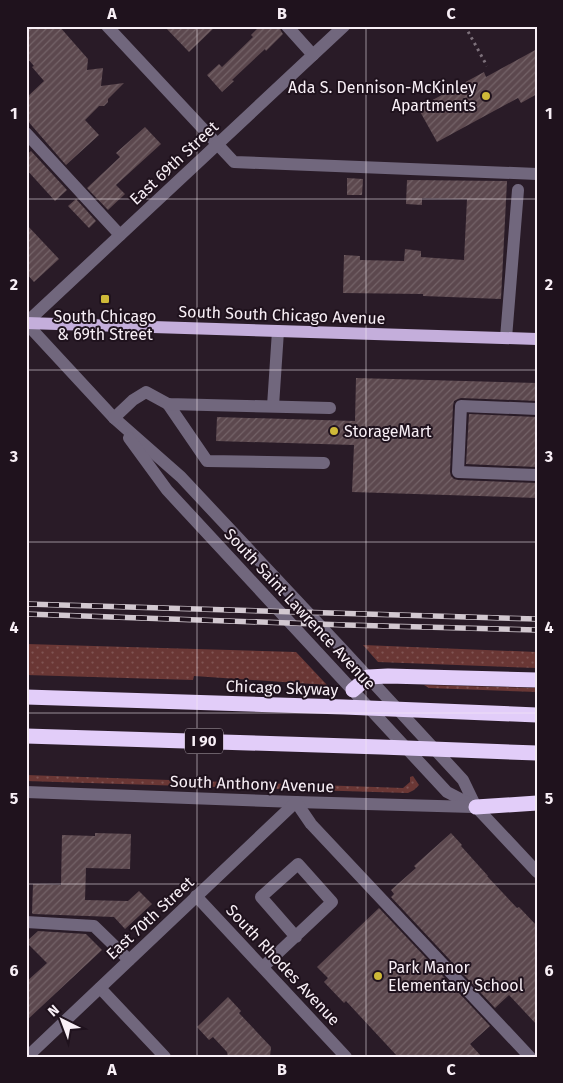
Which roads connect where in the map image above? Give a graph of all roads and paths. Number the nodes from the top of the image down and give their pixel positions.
1 (107, 26) edge
2 (287, 26) edge
3 (344, 26) edge
4 (465, 26) edge
5 (313, 55) junction
6 (487, 66) dead end
7 (26, 133) edge
8 (217, 144) junction
9 (537, 174) edge
10 (518, 190) dead end
11 (120, 235) junction
12 (26, 323) edge
13 (278, 331) junction
14 (506, 338) junction
15 (537, 339) edge
16 (168, 404) junction
17 (273, 406) junction
18 (330, 408) dead end
19 (537, 409) edge
20 (114, 418) junction
21 (324, 463) dead end
22 (537, 475) edge
23 (368, 678) junction
24 (537, 680) edge
25 (353, 690) junction
26 (26, 697) edge
27 (537, 715) edge
28 (26, 736) edge
29 (537, 753) edge
30 (26, 792) edge
31 (296, 802) junction
32 (537, 803) edge
33 (476, 807) junction
34 (537, 872) edge
35 (196, 896) junction
36 (26, 922) edge
37 (296, 937) junction
38 (129, 960) junction
39 (262, 967) junction
40 (100, 988) junction
41 (27, 1057) edge
42 (165, 1057) edge
43 (346, 1057) edge
44 (530, 1057) edge

1 - 8 street
2 - 5 street
3 - 5 street, East 69th Street
4 - 6 path
5 - 8 street, East 69th Street
7 - 11 street
8 - 9 street
8 - 11 street, East 69th Street
10 - 14 street
11 - 12 street, East 69th Street
12 - 13 main road, South South Chicago Avenue
12 - 20 street, South Saint Lawrence Avenue
13 - 14 main road, South South Chicago Avenue
13 - 17 street
14 - 15 main road, South South Chicago Avenue
16 - 17 street
16 - 20 street
16 - 21 street
17 - 18 street
19 - 22 street
20 - 23 street, South Saint Lawrence Avenue
20 - 25 street, South Saint Lawrence Avenue
23 - 24 highway
23 - 25 highway
23 - 33 street, South Saint Lawrence Avenue
25 - 33 street, South Saint Lawrence Avenue
26 - 27 highway, Chicago Skyway
28 - 29 highway, I 90
30 - 31 street, South Anthony Avenue
31 - 33 street, South Anthony Avenue
31 - 35 street, East 70th Street
31 - 44 street
32 - 33 highway
33 - 34 street, South Saint Lawrence Avenue
35 - 38 street, East 70th Street
35 - 39 street, South Rhodes Avenue
36 - 38 street
37 - 37 street
37 - 39 street
38 - 40 street, East 70th Street
39 - 43 street, South Rhodes Avenue
40 - 41 street, East 70th Street
40 - 42 street

